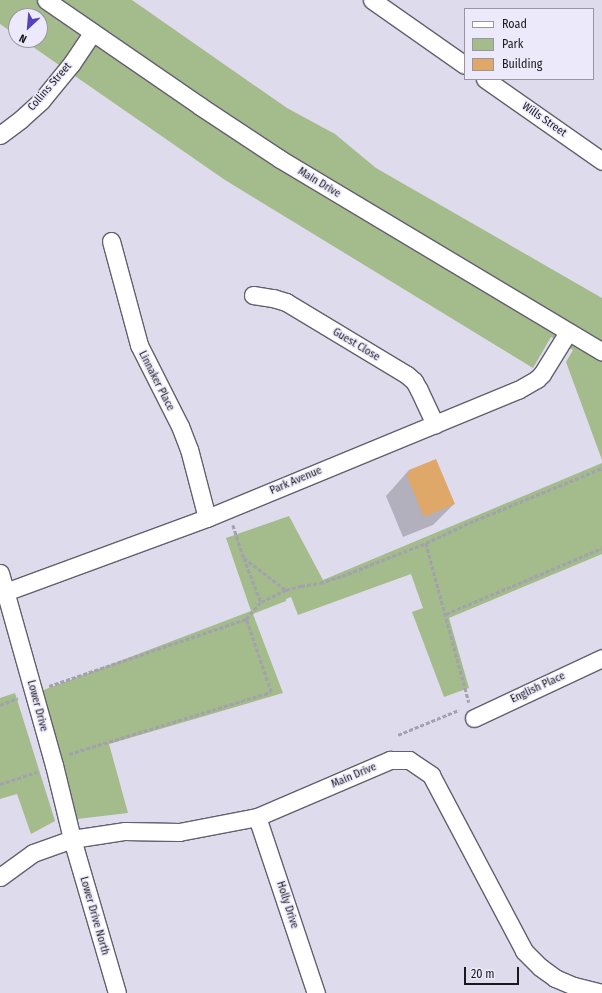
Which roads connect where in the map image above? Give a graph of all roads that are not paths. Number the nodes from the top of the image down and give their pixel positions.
1 (46, 0) edge
2 (372, 0) edge
3 (93, 32) junction
4 (464, 64) edge
5 (486, 80) edge
6 (0, 135) edge
7 (602, 161) edge
8 (110, 241) dead end
9 (253, 296) dead end
10 (568, 332) junction
11 (602, 352) edge
12 (435, 424) junction
13 (207, 518) junction
14 (0, 573) edge
15 (3, 593) edge
16 (602, 658) edge
17 (472, 712) road end
18 (257, 817) junction
19 (72, 839) junction
20 (0, 877) edge
21 (117, 993) edge
22 (316, 993) edge
23 (597, 993) edge

1 - 3 street, Main Drive
2 - 4 street
3 - 6 street, Collins Street
3 - 10 street, Main Drive
5 - 7 street, Wills Street
8 - 13 street, Linnaker Place
9 - 12 street, Guest Close
10 - 11 street, Main Drive
10 - 12 street, Park Avenue
12 - 13 street, Park Avenue
13 - 15 street, Park Avenue
14 - 15 street, Lower Drive
15 - 19 street, Lower Drive
16 - 17 street, English Place
18 - 19 street, Main Drive
18 - 22 street, Holly Drive
18 - 23 street, Main Drive
19 - 20 street, Main Drive
19 - 21 street, Lower Drive North

